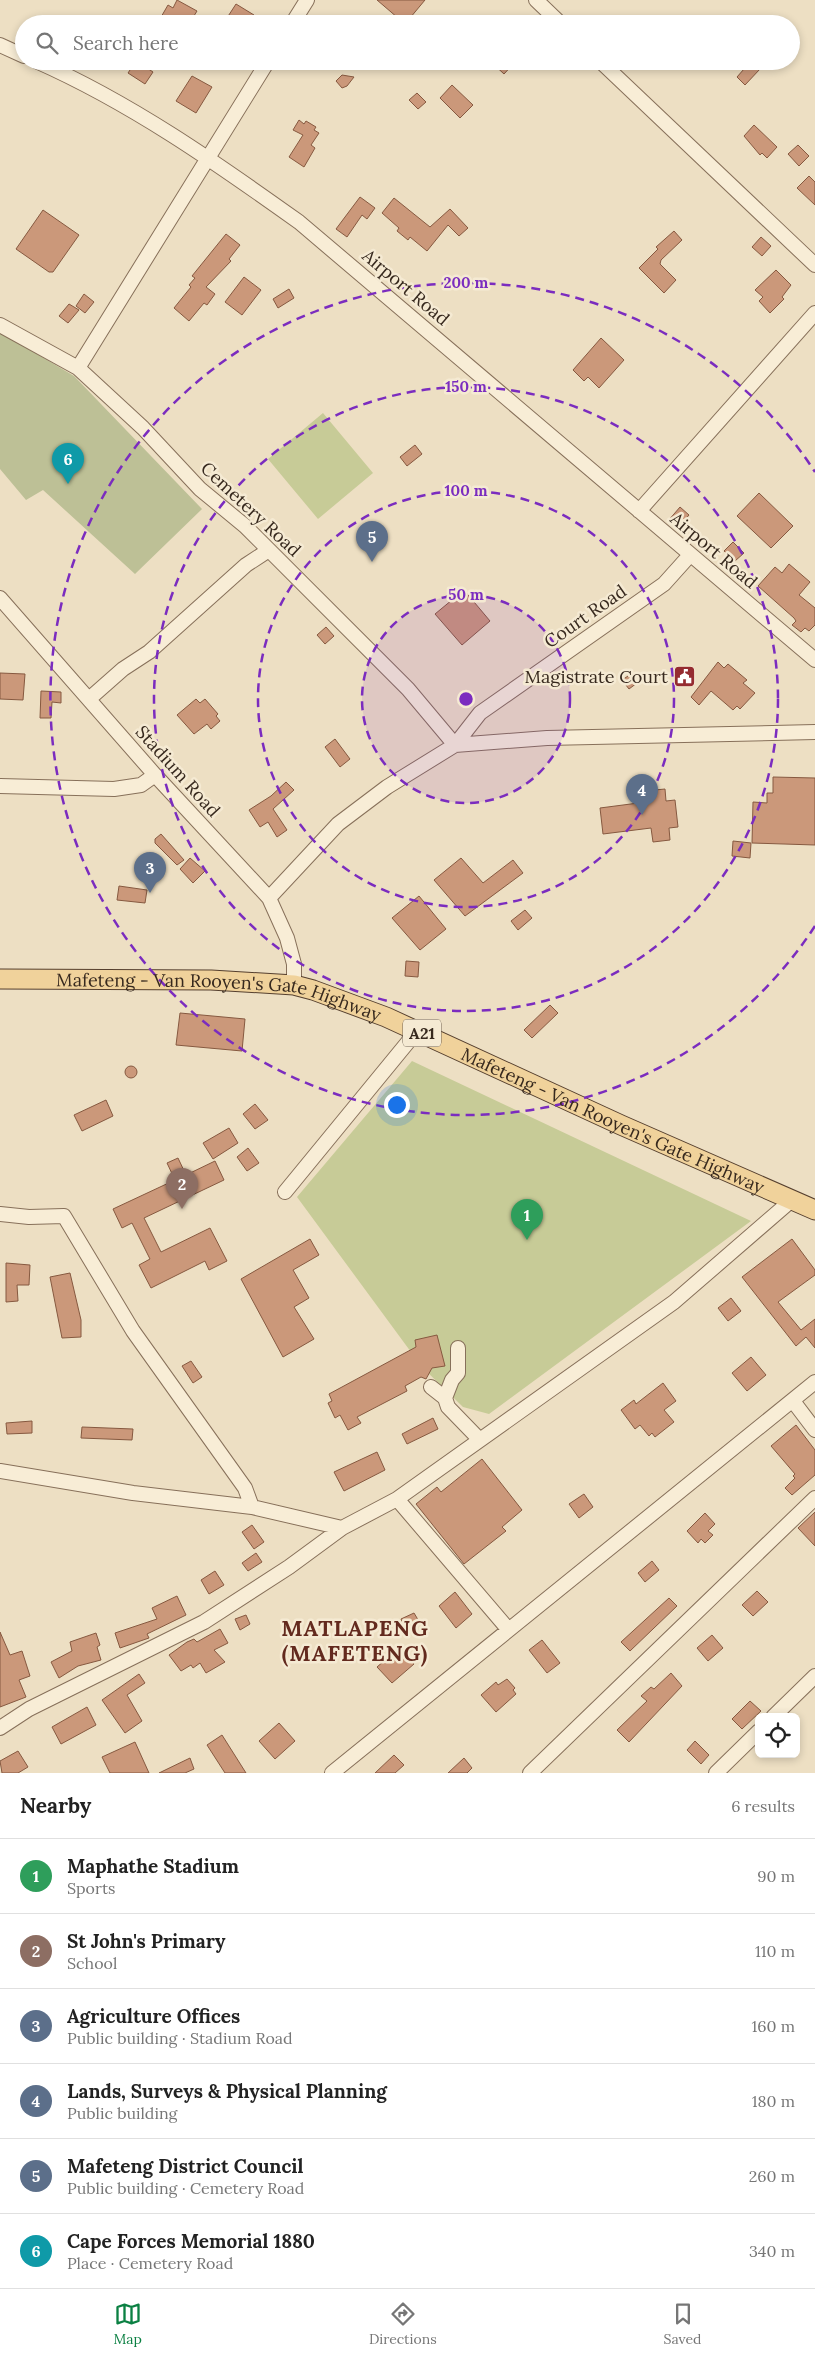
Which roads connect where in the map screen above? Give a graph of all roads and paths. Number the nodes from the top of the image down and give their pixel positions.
1 (307, 0) edge
2 (536, 0) edge
3 (298, 15) edge
4 (552, 15) edge
5 (0, 45) edge
6 (15, 52) edge
7 (56, 70) edge
8 (262, 70) edge
9 (609, 70) edge
10 (208, 157) junction
11 (815, 265) edge
12 (815, 313) edge
13 (0, 325) edge
14 (78, 368) junction
15 (639, 511) junction
16 (269, 550) junction
17 (690, 555) junction
18 (0, 598) edge
19 (815, 660) edge
20 (89, 699) junction
21 (815, 732) edge
22 (455, 745) junction
23 (155, 775) junction
24 (0, 786) edge
25 (269, 898) junction
26 (0, 979) edge
27 (294, 986) junction
28 (414, 1030) junction
29 (285, 1192) dead end
30 (793, 1199) junction
31 (815, 1210) edge
32 (0, 1214) edge
33 (458, 1348) dead end
34 (815, 1382) edge
35 (431, 1387) dead end
36 (445, 1398) junction
37 (793, 1401) junction
38 (815, 1430) edge
39 (480, 1440) junction
40 (0, 1471) edge
41 (815, 1498) edge
42 (397, 1499) junction
43 (252, 1508) junction
44 (342, 1528) junction
45 (508, 1629) junction
46 (815, 1676) edge
47 (778, 1713) edge
48 (0, 1728) edge
49 (755, 1735) edge
50 (332, 1773) edge
51 (530, 1773) edge
52 (716, 1773) edge

1 - 3 street
2 - 4 street
5 - 6 street
7 - 10 street, Airport Road
8 - 10 street
9 - 11 street
10 - 14 street
10 - 15 street, Airport Road
12 - 15 street
13 - 14 street, Cemetery Road
14 - 16 street, Cemetery Road
15 - 17 street, Airport Road
16 - 20 street
16 - 22 street, Cemetery Road
17 - 19 street, Airport Road
17 - 22 street, Court Road
18 - 20 street, Stadium Road
20 - 23 street, Stadium Road
21 - 22 street
22 - 25 street
23 - 24 street
23 - 25 street, Stadium Road
25 - 27 street, Stadium Road
26 - 27 main road, Mafeteng - Van Rooyen's Gate Highway / A21
27 - 28 main road, Mafeteng - Van Rooyen's Gate Highway / A21
28 - 29 street
28 - 30 main road, Mafeteng - Van Rooyen's Gate Highway / A21
30 - 31 main road, Mafeteng - Van Rooyen's Gate Highway / A21
30 - 39 street
32 - 43 street
33 - 36 street
34 - 37 street
35 - 36 street
36 - 39 street
37 - 38 street
37 - 45 street
39 - 42 street
40 - 43 street
41 - 51 street
42 - 44 street
42 - 45 street
43 - 44 street
44 - 48 street
45 - 50 street
46 - 47 street
49 - 52 street

